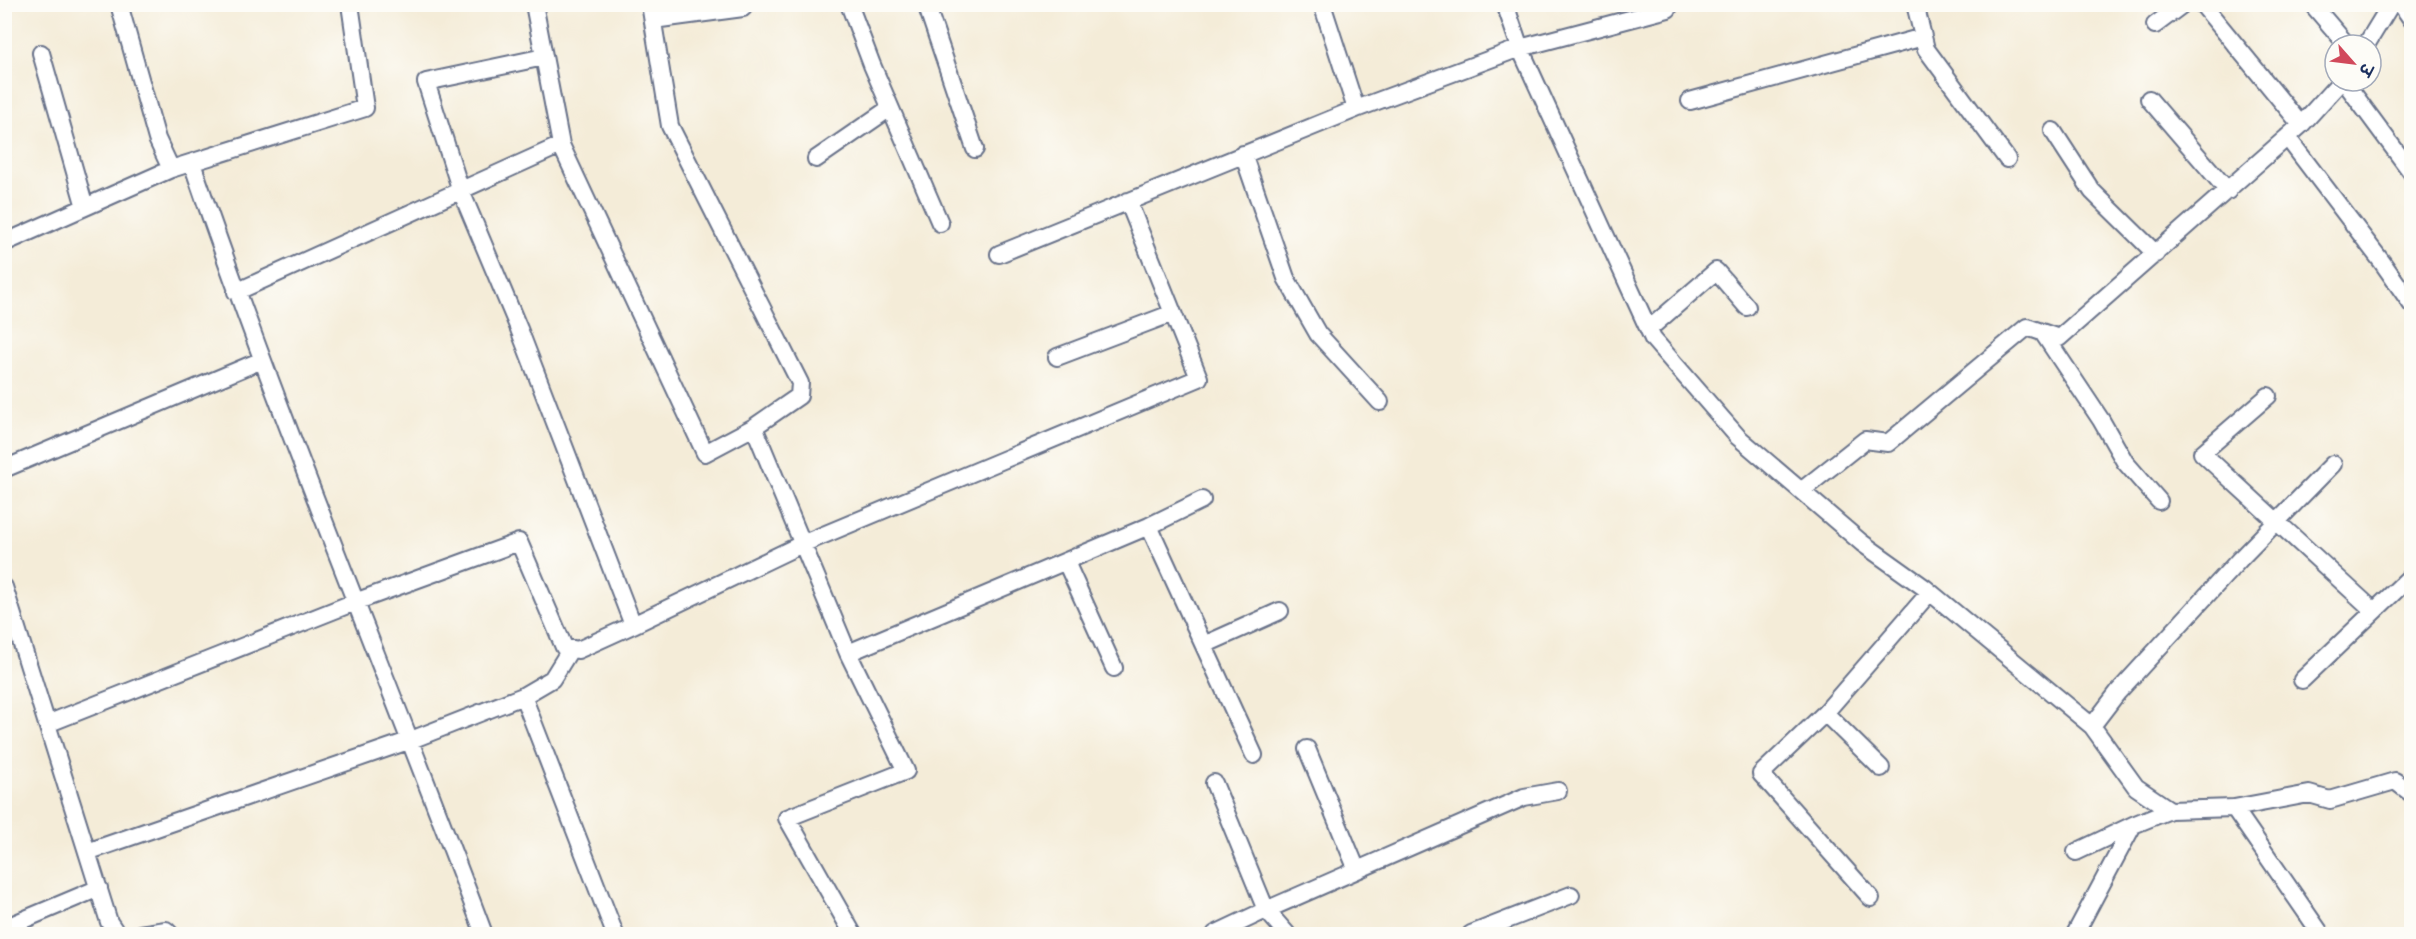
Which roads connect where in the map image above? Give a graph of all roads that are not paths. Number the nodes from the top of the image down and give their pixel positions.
1 (119, 4) edge
2 (350, 4) edge
3 (534, 4) edge
4 (849, 4) edge
5 (926, 4) edge
6 (1322, 4) edge
7 (1504, 4) edge
8 (1915, 4) edge
9 (2183, 4) edge
10 (2202, 4) edge
11 (2312, 4) edge
12 (2391, 4) edge
13 (2401, 4) edge
14 (1673, 6) edge
15 (743, 8) dead end
16 (652, 12) edge
17 (2412, 20) edge
18 (2155, 25) dead end
19 (2337, 33) edge
20 (2373, 33) edge
21 (1923, 37) junction
22 (1520, 48) junction
23 (42, 53) dead end
24 (544, 57) junction
25 (2331, 93) edge
26 (2351, 93) edge
27 (2149, 99) dead end
28 (1690, 101) dead end
29 (890, 108) junction
30 (1356, 109) junction
31 (2301, 125) junction
32 (2053, 130) dead end
33 (2288, 137) junction
34 (561, 145) junction
35 (975, 149) dead end
36 (1243, 154) junction
37 (816, 159) dead end
38 (2007, 159) dead end
39 (192, 163) junction
40 (171, 169) junction
41 (2412, 173) edge
42 (461, 191) junction
43 (2228, 191) junction
44 (1128, 201) junction
45 (85, 207) junction
46 (939, 223) dead end
47 (5, 241) edge
48 (999, 254) dead end
49 (2156, 254) junction
50 (236, 292) junction
51 (2412, 305) edge
52 (1747, 307) dead end
53 (1173, 313) junction
54 (1649, 330) junction
55 (2043, 333) junction
56 (1057, 357) dead end
57 (262, 360) junction
58 (2268, 396) dead end
59 (1380, 402) dead end
60 (754, 427) junction
61 (2333, 464) dead end
62 (4, 469) edge
63 (1801, 491) junction
64 (1202, 500) dead end
65 (2159, 501) dead end
66 (2278, 520) junction
67 (1149, 526) junction
68 (802, 544) junction
69 (1066, 562) junction
70 (2412, 575) edge
71 (4, 587) edge
72 (1930, 592) junction
73 (355, 602) junction
74 (1280, 611) dead end
75 (2374, 611) junction
76 (633, 625) junction
77 (1204, 645) junction
78 (570, 650) junction
79 (848, 653) junction
80 (1114, 668) dead end
81 (2302, 680) dead end
82 (523, 696) junction
83 (1826, 713) junction
84 (47, 724) junction
85 (2092, 726) junction
86 (411, 740) junction
87 (1306, 749) dead end
88 (1254, 755) dead end
89 (1881, 768) dead end
90 (1214, 783) dead end
91 (1558, 791) dead end
92 (2412, 794) edge
93 (2234, 808) junction
94 (2170, 810) junction
95 (2133, 825) junction
96 (87, 852) junction
97 (2076, 852) dead end
98 (1356, 870) junction
99 (99, 888) junction
100 (1571, 895) dead end
101 (1871, 898) dead end
102 (1266, 910) junction
103 (4, 928) edge
104 (117, 934) edge
105 (140, 934) edge
106 (170, 934) edge
107 (484, 934) edge
108 (615, 934) edge
109 (853, 934) edge
110 (1215, 934) edge
111 (1287, 934) edge
112 (1471, 934) edge
113 (2074, 934) edge
114 (2321, 934) edge

1 - 40 street
2 - 39 street
3 - 24 street
4 - 29 street
5 - 35 street
6 - 30 street
7 - 22 street
8 - 21 street
9 - 18 street
10 - 31 street
11 - 19 street
12 - 20 street
13 - 17 street
14 - 22 street
15 - 16 street
16 - 60 street
21 - 28 street
21 - 38 street
22 - 30 street
22 - 54 street
23 - 45 street
24 - 34 street
24 - 42 street
25 - 31 street
26 - 41 street
27 - 43 street
29 - 37 street
29 - 46 street
30 - 36 street
31 - 33 street
32 - 49 street
33 - 43 street
33 - 51 street
34 - 42 street
34 - 60 street
36 - 44 street
36 - 59 street
39 - 40 street
39 - 50 street
40 - 45 street
42 - 50 street
42 - 76 street
43 - 49 street
44 - 48 street
44 - 53 street
45 - 47 street
49 - 55 street
50 - 57 street
52 - 54 street
53 - 56 street
53 - 68 street
54 - 63 street
55 - 63 street
55 - 65 street
57 - 62 street
57 - 73 street
58 - 66 street
60 - 68 street
61 - 66 street
63 - 72 street
64 - 67 street
66 - 75 street
66 - 85 street
67 - 69 street
67 - 77 street
68 - 76 street
68 - 79 street
69 - 79 street
69 - 80 street
70 - 75 street
71 - 84 street
72 - 83 street
72 - 85 street
73 - 78 street
73 - 84 street
73 - 86 street
74 - 77 street
75 - 81 street
76 - 78 street
77 - 88 street
78 - 82 street
79 - 109 street
82 - 86 street
82 - 108 street
83 - 89 street
83 - 101 street
84 - 96 street
85 - 94 street
86 - 96 street
86 - 107 street
87 - 98 street
90 - 102 street
91 - 98 street
92 - 93 street
93 - 94 street
93 - 114 street
94 - 95 street
95 - 97 street
95 - 113 street
96 - 99 street
98 - 102 street
99 - 103 street
99 - 104 street
100 - 112 street
102 - 110 street
102 - 111 street
105 - 106 street

